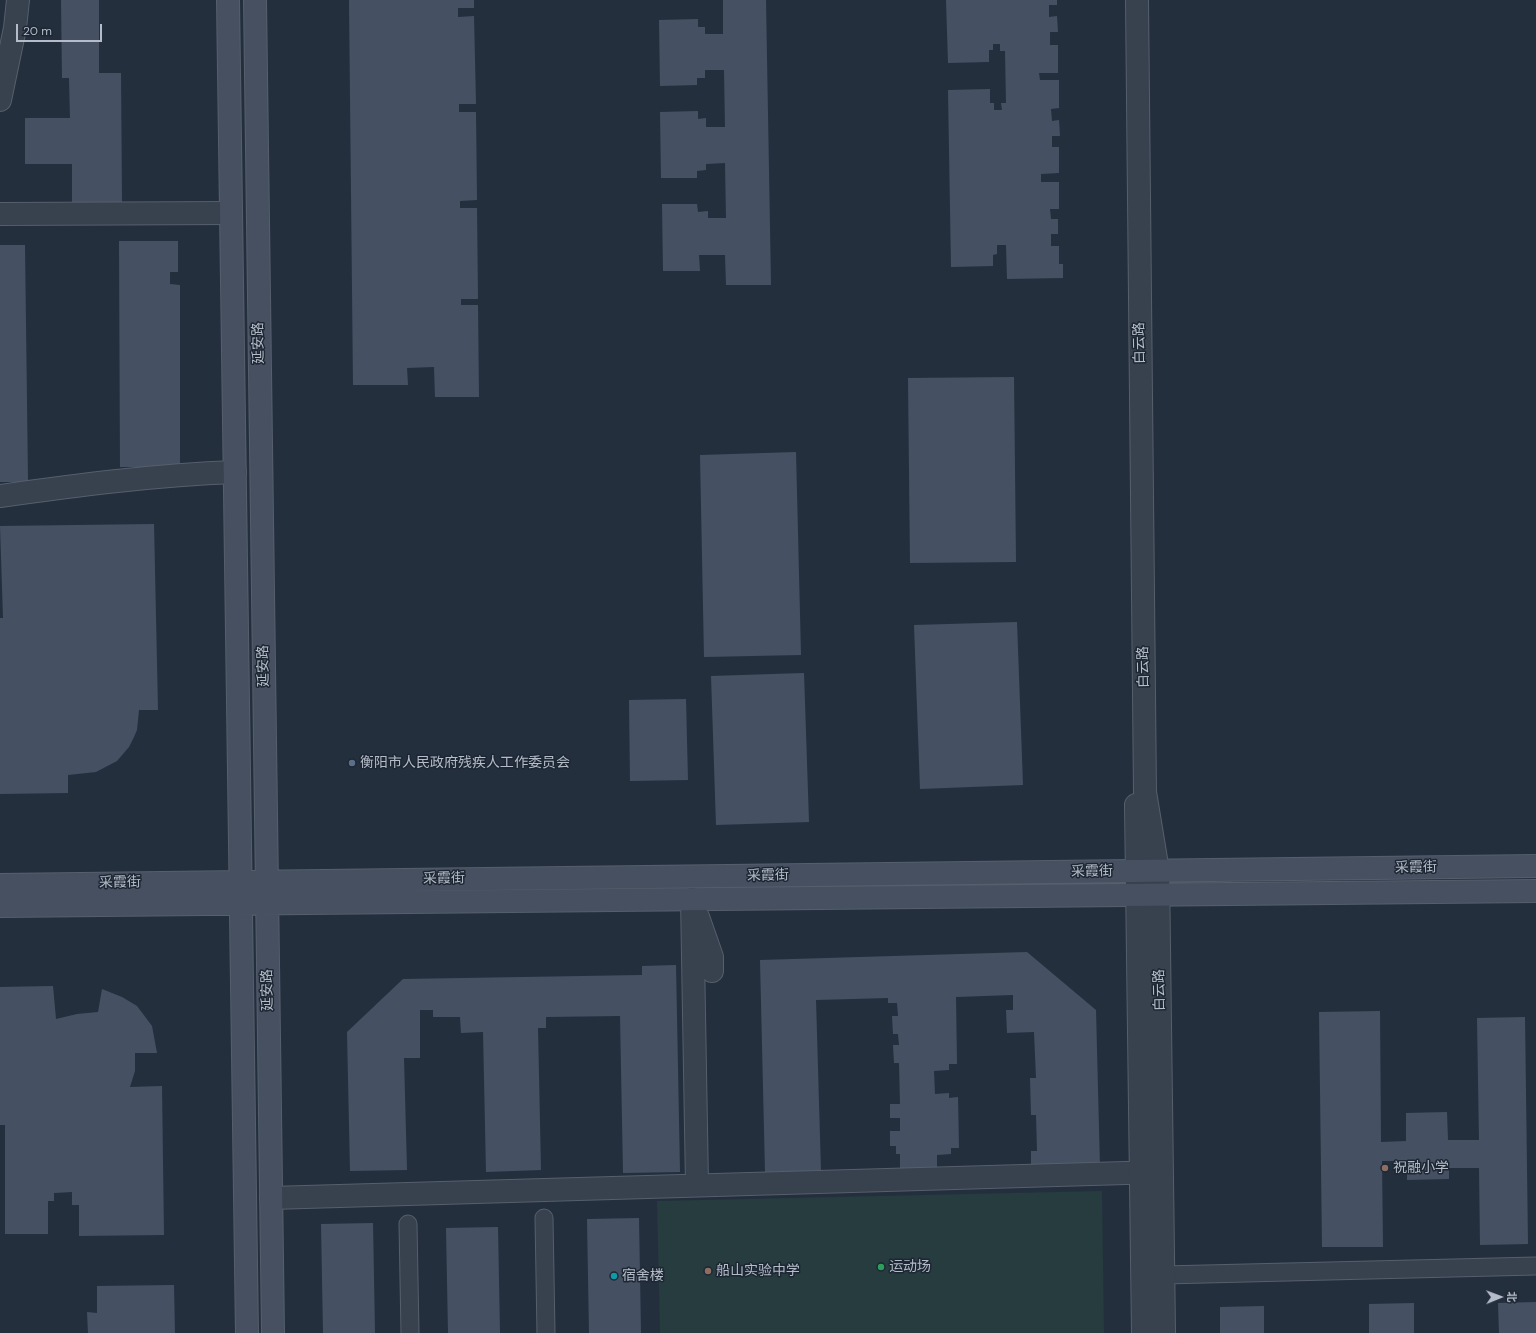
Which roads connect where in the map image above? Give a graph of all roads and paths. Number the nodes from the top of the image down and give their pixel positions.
1 (18, 0) edge
2 (228, 0) edge
3 (255, 0) edge
4 (1126, 0) edge
5 (1137, 0) edge
6 (0, 100) edge
7 (231, 213) junction
8 (0, 214) edge
9 (235, 472) junction
10 (0, 496) edge
11 (1536, 866) edge
12 (1137, 871) junction
13 (1158, 871) junction
14 (240, 882) junction
15 (267, 882) junction
16 (0, 885) edge
17 (1536, 890) edge
18 (1138, 894) junction
19 (1159, 894) junction
20 (692, 899) junction
21 (241, 903) junction
22 (267, 903) junction
23 (0, 906) edge
24 (712, 972) dead end
25 (1141, 1172) junction
26 (1163, 1172) junction
27 (696, 1185) junction
28 (271, 1198) junction
29 (544, 1218) dead end
30 (408, 1224) dead end
31 (1536, 1266) edge
32 (1164, 1275) junction
33 (246, 1333) edge
34 (273, 1333) edge
35 (410, 1333) edge
36 (546, 1333) edge
37 (1143, 1333) edge
38 (1164, 1333) edge

1 - 6 street
2 - 7 main road, 延安路
3 - 15 main road, 延安路
4 - 12 street, 白云路
5 - 13 street, 白云路
7 - 8 street
7 - 9 main road, 延安路
9 - 10 street
9 - 14 main road, 延安路
11 - 13 main road, 采霞街
12 - 13 main road, 采霞街
12 - 15 main road, 采霞街
12 - 18 street, 白云路
13 - 19 street, 白云路
14 - 15 main road, 采霞街
14 - 16 main road, 采霞街
14 - 21 main road, 延安路
15 - 22 main road, 延安路
17 - 19 main road, 采霞街
18 - 19 main road, 采霞街
18 - 20 main road, 采霞街
18 - 25 street, 白云路
19 - 26 street, 白云路
20 - 22 main road, 采霞街
20 - 24 street
20 - 27 street
21 - 22 main road, 采霞街
21 - 23 main road, 采霞街
21 - 33 main road, 延安路
22 - 28 main road, 延安路
25 - 26 street
25 - 27 street
25 - 37 street, 白云路
26 - 32 street, 白云路
27 - 28 street
28 - 34 main road, 延安路
29 - 36 lane
30 - 35 lane
31 - 32 lane
32 - 38 street, 白云路

